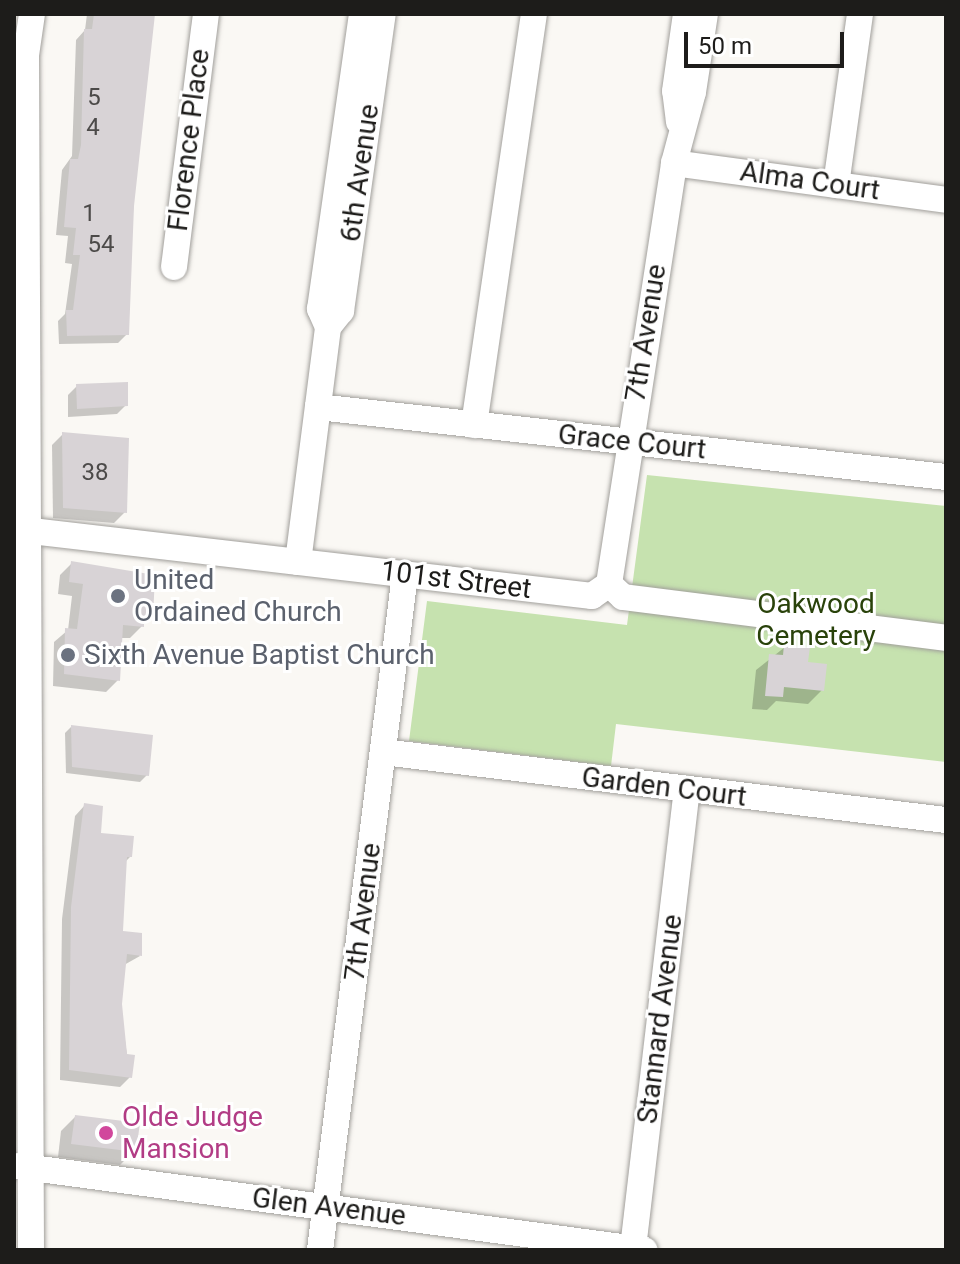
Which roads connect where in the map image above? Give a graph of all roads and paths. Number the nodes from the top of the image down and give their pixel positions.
1 (32, 14) edge
2 (206, 14) edge
3 (362, 14) edge
4 (383, 14) edge
5 (534, 14) edge
6 (686, 14) edge
7 (705, 14) edge
8 (860, 14) edge
9 (680, 130) junction
10 (674, 163) junction
11 (836, 185) junction
12 (946, 200) edge
13 (174, 267) dead end
14 (328, 327) junction
15 (318, 407) junction
16 (474, 425) junction
17 (628, 442) junction
18 (946, 477) edge
19 (21, 530) edge
20 (298, 562) junction
21 (405, 574) junction
22 (609, 584) junction
23 (946, 638) edge
24 (383, 752) junction
25 (687, 790) junction
26 (946, 820) edge
27 (23, 1167) edge
28 (326, 1205) junction
29 (638, 1249) edge
30 (31, 1250) edge
31 (320, 1250) edge

1 - 19 street
2 - 13 street, Florence Place
3 - 14 street, 6th Avenue
4 - 14 street, 6th Avenue
5 - 16 street
6 - 9 street, 7th Avenue
7 - 9 street, 7th Avenue
8 - 11 street
9 - 10 street, 7th Avenue
10 - 11 street, Alma Court
10 - 17 street, 7th Avenue
11 - 12 street, Alma Court
14 - 15 street, 6th Avenue
15 - 16 street, Grace Court
15 - 20 street, 6th Avenue
16 - 17 street, Grace Court
17 - 18 street, Grace Court
17 - 22 street, 7th Avenue
19 - 20 street, 101st Street
19 - 27 street
20 - 21 street, 101st Street
21 - 22 street, 101st Street
21 - 24 street, 7th Avenue
22 - 23 street
24 - 25 street, Garden Court
24 - 28 street, 7th Avenue
25 - 26 street, Garden Court
25 - 29 street, Stannard Avenue
27 - 28 street, Glen Avenue
27 - 30 street
28 - 29 street, Glen Avenue
28 - 31 street, 7th Avenue

